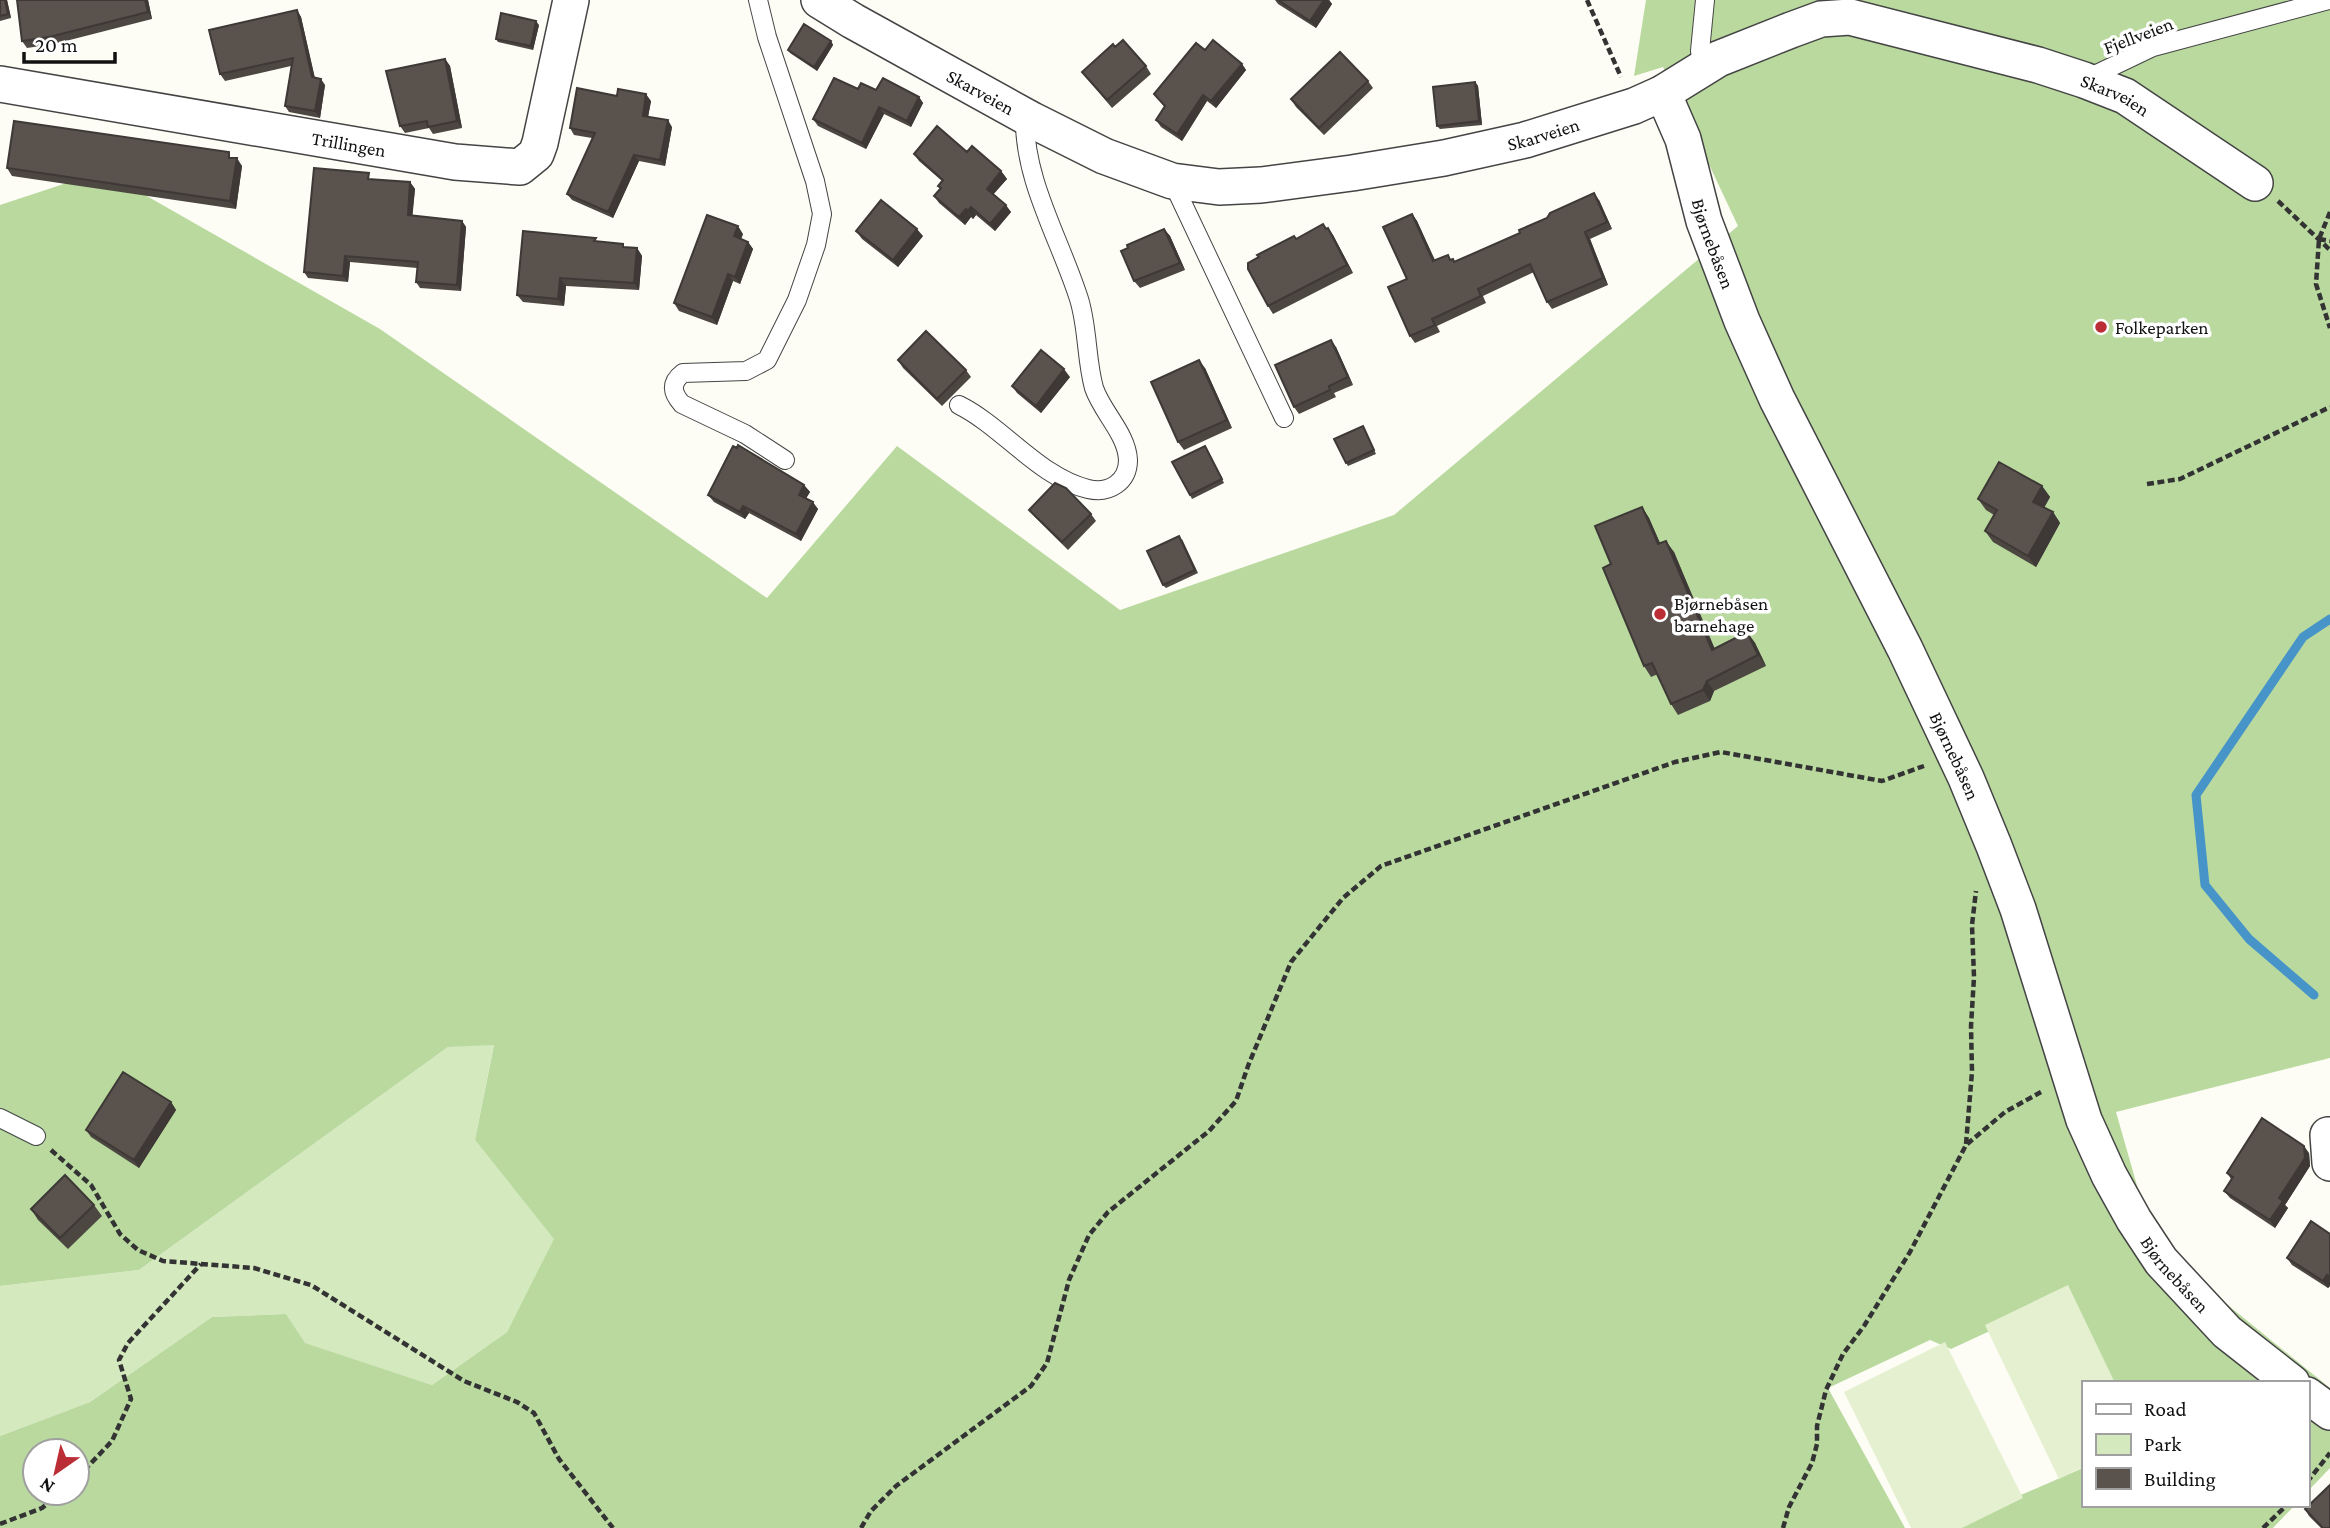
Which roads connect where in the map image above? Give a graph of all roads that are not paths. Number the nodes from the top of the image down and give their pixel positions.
1 (571, 0) edge
2 (758, 0) edge
3 (820, 0) edge
4 (1705, 0) edge
5 (2329, 0) edge
6 (1703, 69) junction
7 (2084, 80) junction
8 (0, 84) edge
9 (1649, 100) junction
10 (1025, 116) junction
11 (1172, 181) junction
12 (2255, 183) road end
13 (959, 405) dead end
14 (1284, 418) dead end
15 (785, 460) dead end
16 (0, 1118) edge
17 (36, 1136) road end
18 (2289, 1381) edge
19 (2309, 1396) edge
20 (2330, 1412) edge

1 - 8 street, Trillingen
2 - 15 lane
3 - 10 street, Skarveien
4 - 6 lane
5 - 7 lane, Fjellveien
6 - 7 street, Skarveien
6 - 9 street, Skarveien
7 - 12 street, Skarveien
9 - 11 street, Skarveien
9 - 18 street, Bjørnebåsen
10 - 11 street, Skarveien
10 - 13 lane
11 - 14 lane
16 - 17 lane
19 - 20 street

